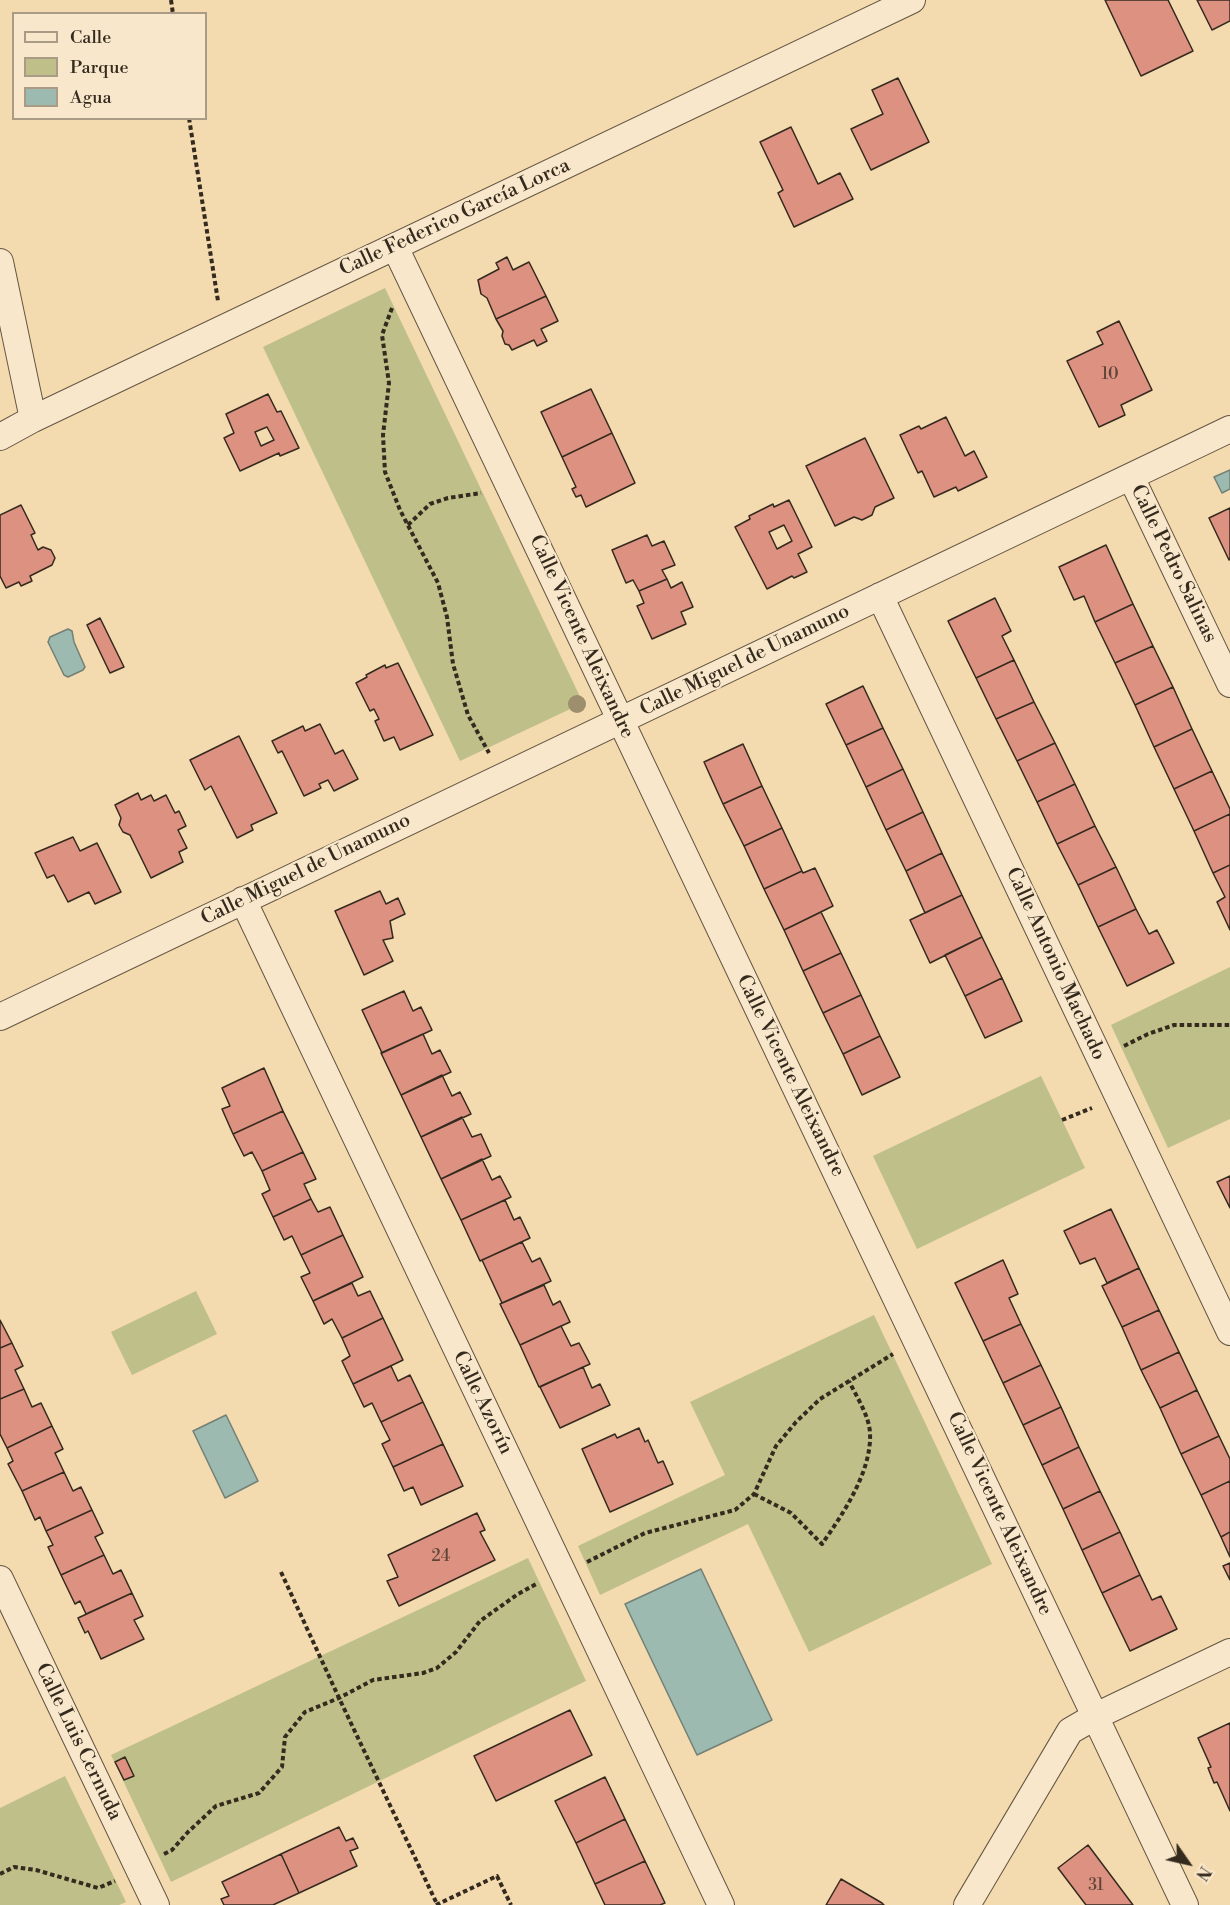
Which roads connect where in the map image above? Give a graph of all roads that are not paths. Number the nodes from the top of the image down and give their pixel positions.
1 (912, 0) edge
2 (395, 247) junction
3 (0, 262) edge
4 (33, 419) junction
5 (1230, 429) edge
6 (0, 437) edge
7 (1131, 477) junction
8 (880, 596) junction
9 (1230, 684) edge
10 (621, 720) junction
11 (243, 900) junction
12 (0, 1017) edge
13 (1230, 1332) edge
14 (0, 1579) edge
15 (1230, 1652) edge
16 (1095, 1716) junction
17 (156, 1905) edge
18 (722, 1905) edge
19 (967, 1905) edge
20 (1185, 1905) edge

1 - 2 street, Calle Federico García Lorca
2 - 4 street, Calle Federico García Lorca
2 - 10 street, Calle Vicente Aleixandre
3 - 4 street
4 - 6 street, Calle Federico García Lorca
5 - 7 street, Calle Miguel de Unamuno
7 - 8 street, Calle Miguel de Unamuno
7 - 9 street, Calle Pedro Salinas
8 - 10 street, Calle Miguel de Unamuno
8 - 13 street, Calle Antonio Machado
10 - 11 street, Calle Miguel de Unamuno
10 - 16 street, Calle Vicente Aleixandre
11 - 12 street, Calle Miguel de Unamuno
11 - 18 street, Calle Azorín
14 - 17 street, Calle Luis Cernuda
15 - 16 street
16 - 19 street
16 - 20 street, Calle Vicente Aleixandre

